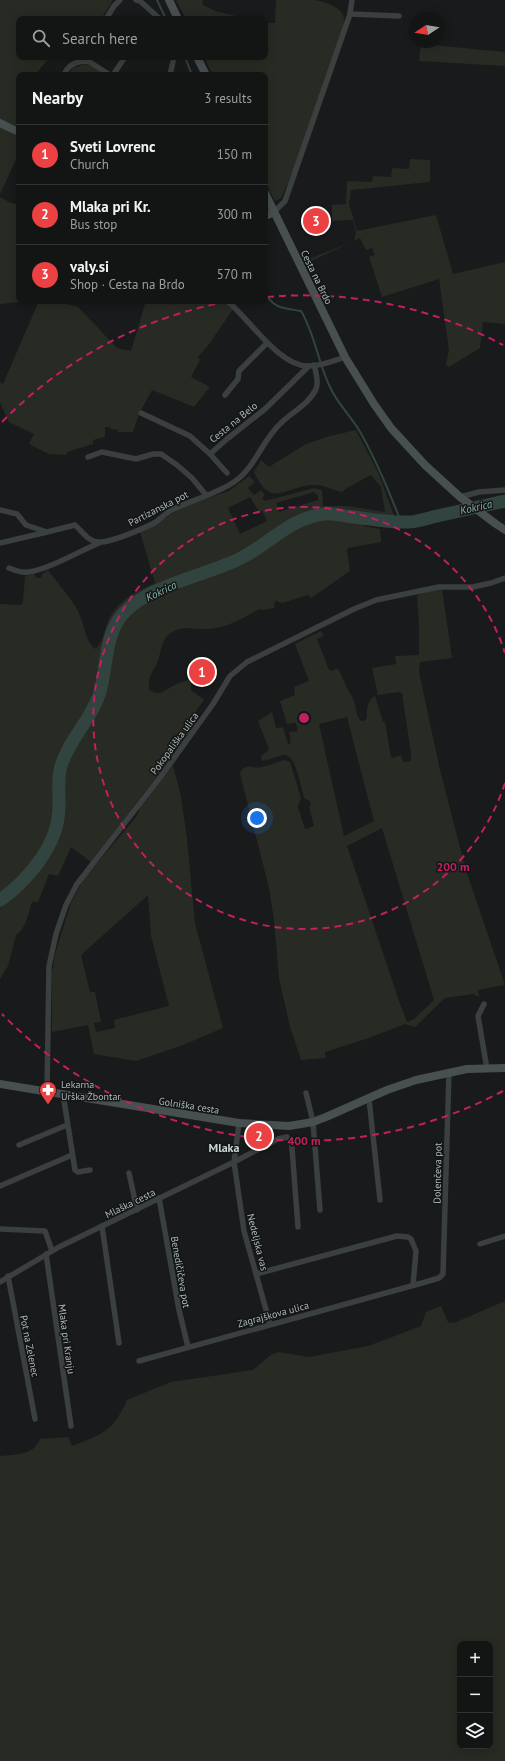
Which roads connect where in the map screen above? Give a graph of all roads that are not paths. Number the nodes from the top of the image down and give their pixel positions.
1 (120, 0) edge
2 (139, 0) edge
3 (169, 0) edge
4 (352, 0) edge
5 (350, 14) junction
6 (108, 16) edge
7 (158, 16) edge
8 (177, 16) edge
9 (399, 16) dead end
10 (80, 60) edge
11 (84, 60) edge
12 (123, 60) edge
13 (173, 60) edge
14 (198, 60) edge
15 (65, 72) edge
16 (107, 72) edge
17 (114, 72) edge
18 (171, 72) edge
19 (204, 72) edge
20 (0, 123) edge
21 (16, 131) edge
22 (268, 199) edge
23 (274, 212) junction
24 (268, 215) edge
25 (230, 304) edge
26 (267, 343) junction
27 (344, 357) junction
28 (312, 366) junction
29 (225, 395) dead end
30 (141, 413) dead end
31 (210, 454) junction
32 (88, 457) dead end
33 (227, 474) dead end
34 (505, 490) edge
35 (206, 495) junction
36 (460, 496) junction
37 (0, 510) edge
38 (505, 530) edge
39 (48, 532) junction
40 (99, 542) junction
41 (0, 543) edge
42 (10, 568) dead end
43 (505, 578) edge
44 (484, 1004) dead end
45 (505, 1068) edge
46 (487, 1069) junction
47 (449, 1072) junction
48 (0, 1084) edge
49 (47, 1091) junction
50 (306, 1093) dead end
51 (62, 1094) junction
52 (369, 1099) junction
53 (238, 1122) junction
54 (313, 1122) junction
55 (67, 1125) junction
56 (20, 1145) dead end
57 (72, 1155) junction
58 (234, 1162) junction
59 (90, 1170) dead end
60 (129, 1173) dead end
61 (0, 1186) edge
62 (159, 1198) junction
63 (380, 1200) dead end
64 (137, 1210) junction
65 (320, 1210) dead end
66 (102, 1226) junction
67 (298, 1227) dead end
68 (0, 1229) edge
69 (505, 1236) edge
70 (480, 1244) dead end
71 (49, 1252) junction
72 (256, 1274) junction
73 (443, 1274) joint
74 (8, 1276) junction
75 (0, 1282) edge
76 (413, 1285) junction
77 (270, 1324) junction
78 (119, 1343) dead end
79 (188, 1347) junction
80 (139, 1361) dead end
81 (35, 1419) dead end
82 (71, 1426) dead end

1 - 6 street
2 - 7 street
3 - 8 main road
4 - 5 street
5 - 9 street
5 - 23 street
10 - 15 street
11 - 16 street
12 - 17 street
13 - 18 street
14 - 19 main road
20 - 21 main road
22 - 23 main road, Cesta na Brdo
23 - 24 main road
23 - 27 main road, Cesta na Brdo
25 - 26 street
26 - 28 street
26 - 29 street
27 - 28 street
27 - 36 main road, Cesta na Brdo
28 - 31 street, Cesta na Belo
28 - 35 street, Partizanska pot
30 - 31 street, Cesta na Belo
31 - 33 street
32 - 35 street
34 - 36 street
35 - 40 street, Partizanska pot
36 - 38 main road, Cesta na Brdo
37 - 39 street
39 - 40 street
39 - 41 street
40 - 42 street, Partizanska pot
43 - 49 street, Pokopališka ulica
44 - 46 street
45 - 46 main road, Golniška cesta
46 - 47 main road, Golniška cesta
47 - 52 main road, Golniška cesta
47 - 73 street, Dolenčeva pot
48 - 49 main road, Golniška cesta
49 - 51 main road, Golniška cesta
50 - 54 street
51 - 53 main road, Golniška cesta
51 - 55 street
52 - 54 main road, Golniška cesta
52 - 63 street
53 - 54 main road, Golniška cesta
53 - 58 street
54 - 65 street
55 - 56 street
55 - 57 street
57 - 59 street
57 - 61 street
58 - 62 street, Mlaška cesta
58 - 67 street
58 - 72 street, Nedeljska vas
60 - 64 street
62 - 64 street, Mlaška cesta
62 - 79 street, Benedičičeva pot
64 - 66 street, Mlaška cesta
66 - 71 street, Mlaška cesta
66 - 78 street
68 - 71 street, Mlaka pri Kranju
69 - 70 street
71 - 74 street, Mlaška cesta
71 - 82 street, Mlaka pri Kranju
72 - 76 street
72 - 77 street, Nedeljska vas
73 - 76 street, Zagrajškova ulica
74 - 75 street, Mlaška cesta
74 - 81 street, Pot na Zelenec
76 - 77 street, Zagrajškova ulica
77 - 79 street, Zagrajškova ulica
79 - 80 street, Zagrajškova ulica

